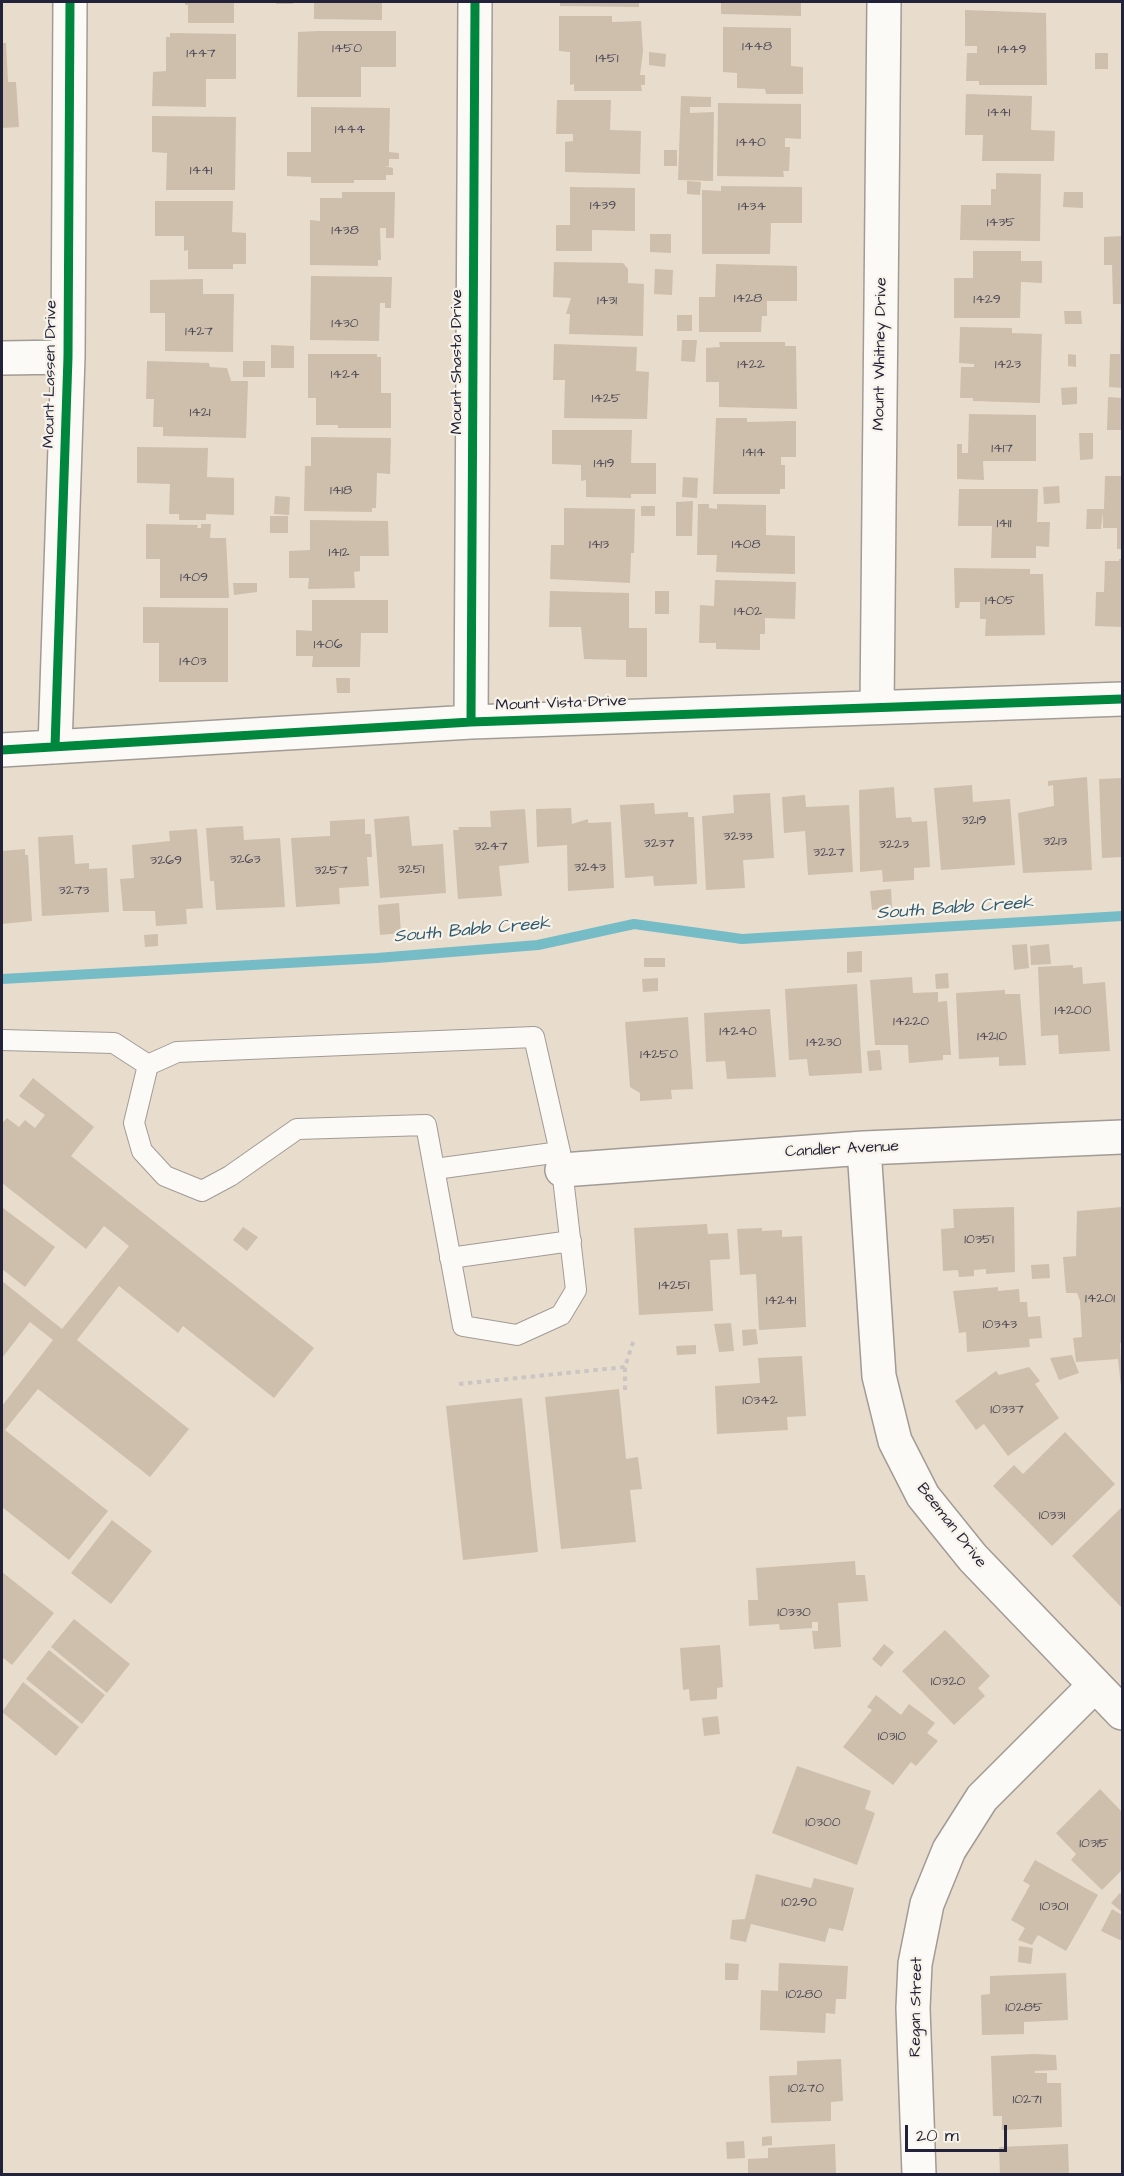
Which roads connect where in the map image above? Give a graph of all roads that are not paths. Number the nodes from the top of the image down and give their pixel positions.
1 (70, 2) edge
2 (475, 2) edge
3 (884, 2) edge
4 (68, 357) junction
5 (2, 358) edge
6 (1122, 699) edge
7 (877, 707) junction
8 (471, 722) junction
9 (55, 747) junction
10 (2, 750) edge
11 (2, 1040) edge
12 (148, 1065) junction
13 (1122, 1137) edge
14 (864, 1148) junction
15 (561, 1161) junction
16 (435, 1169) junction
17 (571, 1241) junction
18 (450, 1258) junction
19 (1095, 1685) junction
20 (1122, 1713) edge
21 (919, 2175) edge

1 - 4 street, Mount Lassen Drive
2 - 8 street, Mount Shasta Drive
3 - 7 street, Mount Whitney Drive
4 - 5 street
4 - 9 street, Mount Lassen Drive
6 - 7 street, Mount Vista Drive
7 - 8 street, Mount Vista Drive
8 - 9 street, Mount Vista Drive
9 - 10 street, Mount Vista Drive
11 - 12 lane
12 - 15 lane
12 - 16 lane
13 - 14 street, Candler Avenue
14 - 15 street, Candler Avenue
14 - 19 street, Beeman Drive
15 - 16 lane
15 - 17 lane
16 - 18 lane
17 - 18 lane
17 - 18 lane
19 - 20 street, Beeman Drive
19 - 21 street, Regan Street

